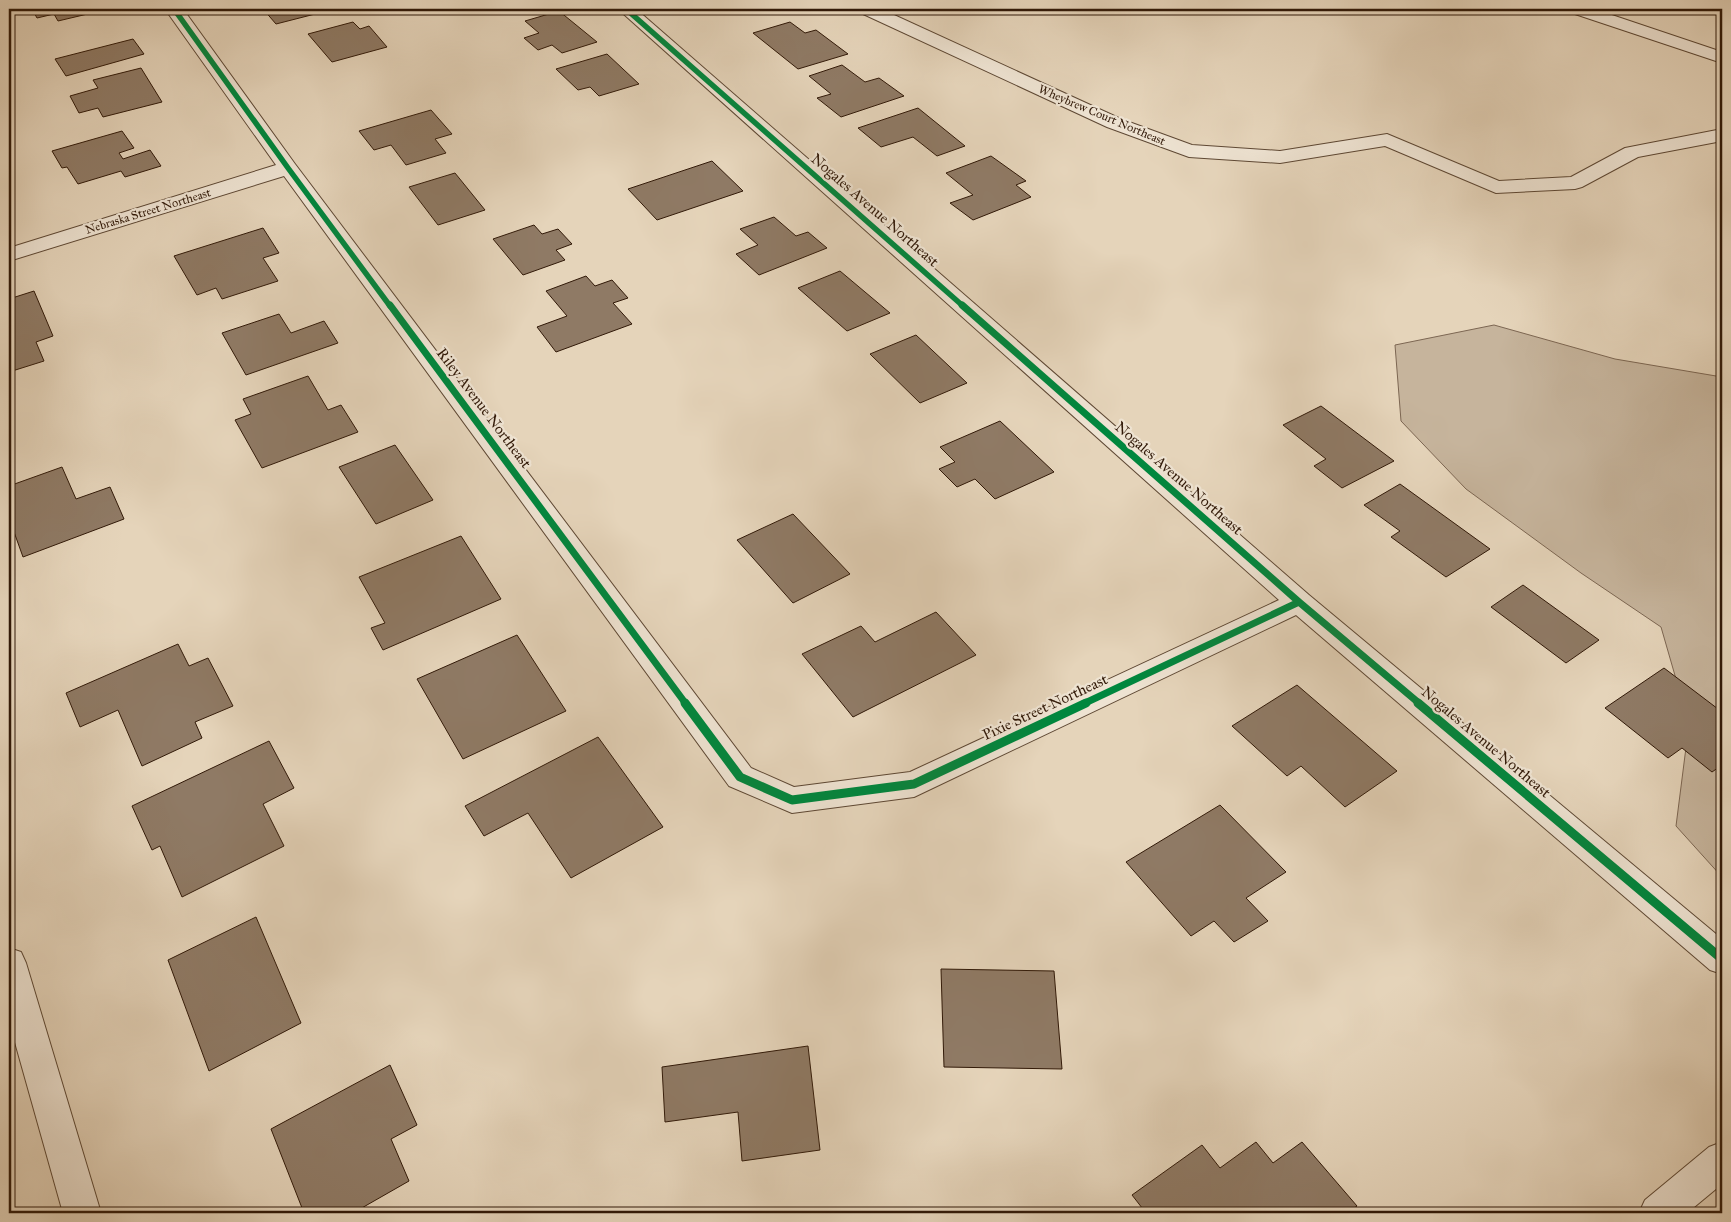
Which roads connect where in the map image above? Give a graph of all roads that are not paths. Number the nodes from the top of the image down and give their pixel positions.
1 (174, 9) edge
2 (626, 9) edge
3 (867, 9) edge
4 (1578, 9) edge
5 (1722, 58) edge
6 (1722, 135) edge
7 (288, 168) junction
8 (9, 255) edge
9 (1299, 602) junction
10 (792, 800) joint
11 (1722, 959) edge
12 (9, 963) edge
13 (1722, 1160) edge
14 (82, 1213) edge
15 (1658, 1213) edge

1 - 7 street, Riley Avenue Northeast
2 - 9 street, Nogales Avenue Northeast
3 - 6 street, Wheybrew Court Northeast
4 - 5 street
7 - 8 street, Nebraska Street Northeast
7 - 10 street, Riley Avenue Northeast
9 - 10 street, Pixie Street Northeast
9 - 11 street, Nogales Avenue Northeast
12 - 14 street
13 - 15 street

